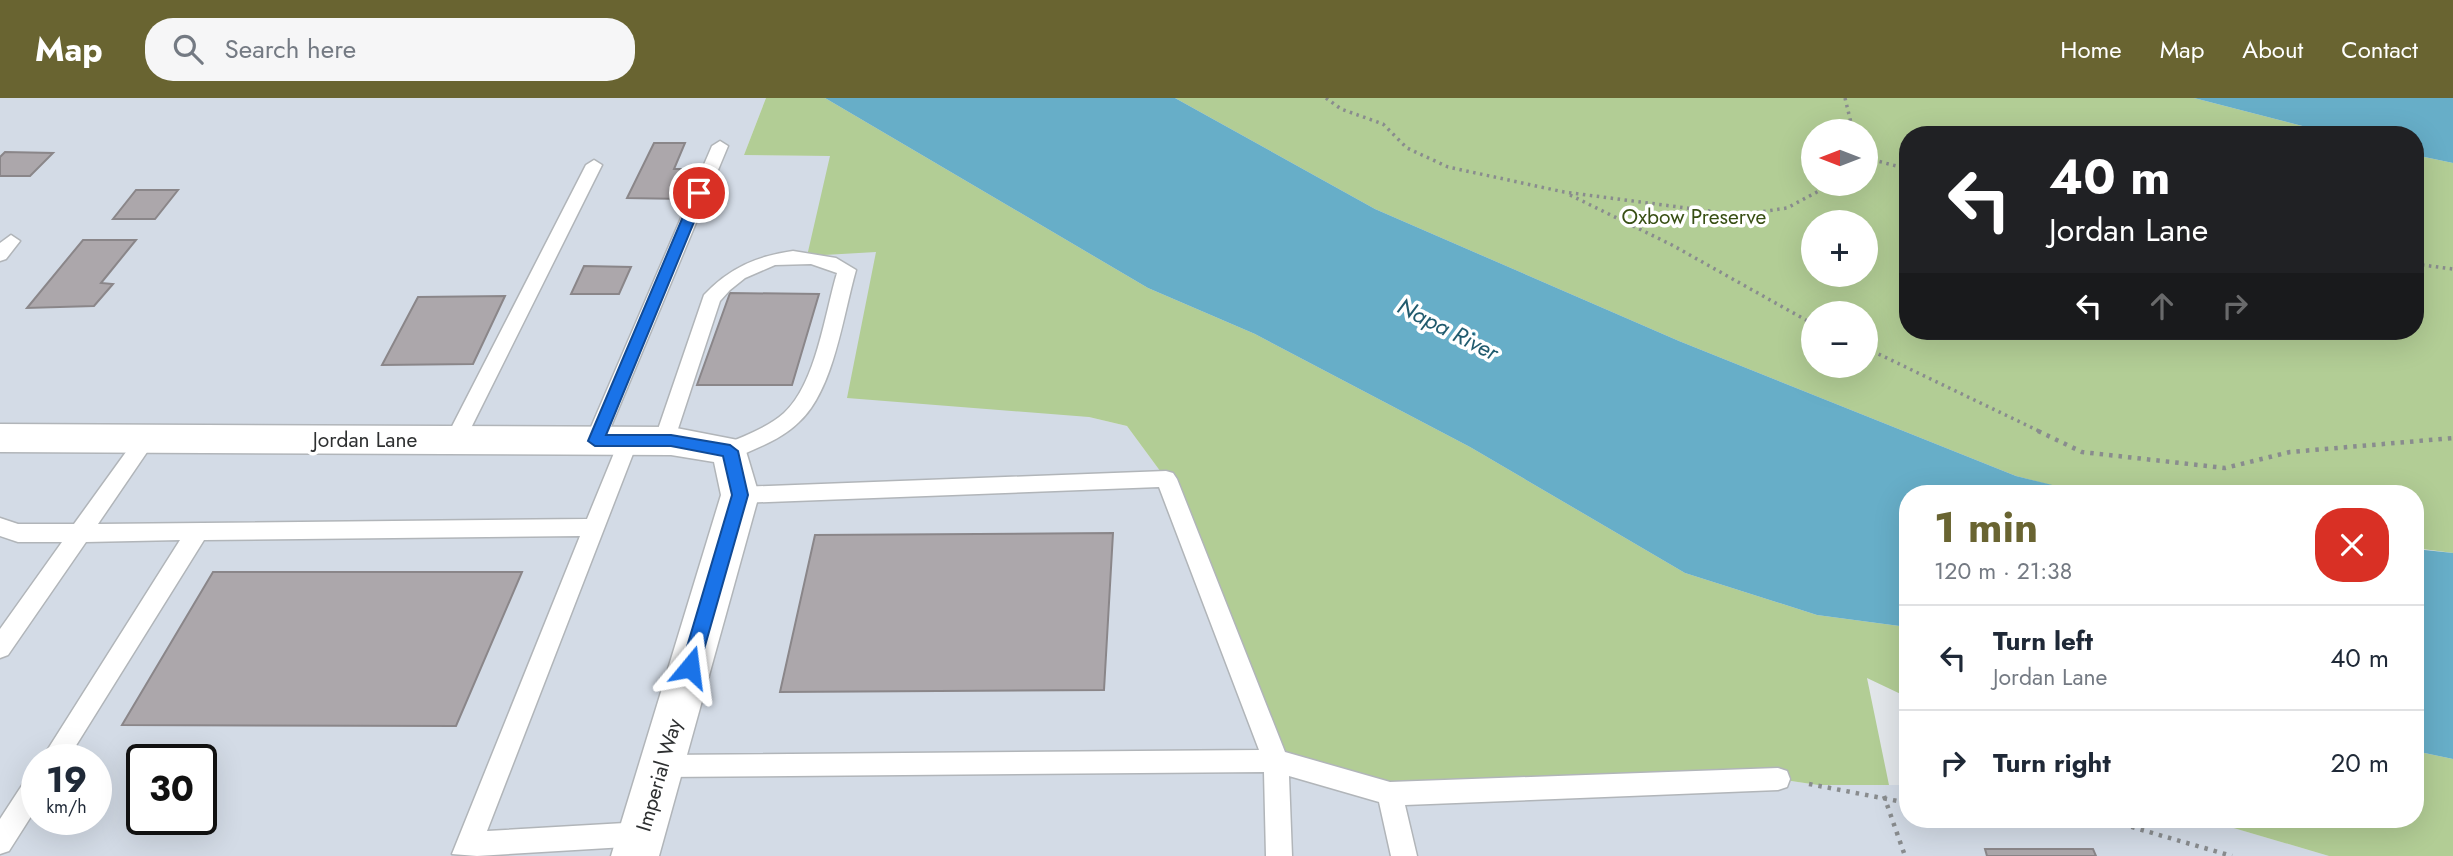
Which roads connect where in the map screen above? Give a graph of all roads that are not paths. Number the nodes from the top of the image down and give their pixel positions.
1 (720, 146) dead end
2 (594, 165) dead end
3 (0, 241) edge
4 (0, 255) edge
5 (0, 438) edge
6 (146, 439) junction
7 (455, 440) junction
8 (629, 441) junction
9 (730, 451) junction
10 (740, 495) junction
11 (0, 527) edge
12 (592, 527) junction
13 (198, 531) junction
14 (80, 533) junction
15 (0, 648) edge
16 (62, 744) edge
17 (1276, 761) junction
18 (661, 766) junction
19 (1778, 779) road end
20 (1391, 794) junction
21 (21, 809) edge
22 (0, 842) edge
23 (639, 845) edge
24 (467, 850) edge
25 (1279, 856) edge
26 (1404, 856) edge

1 - 8 lane
2 - 7 lane
3 - 4 lane
5 - 6 street, Jordan Lane
6 - 7 street, Jordan Lane
6 - 14 lane
7 - 8 street, Jordan Lane
8 - 9 street, Jordan Lane
8 - 9 lane
8 - 12 lane
9 - 10 street, Imperial Way
10 - 17 lane
10 - 18 street, Imperial Way
11 - 14 lane
12 - 13 lane
12 - 24 lane
13 - 14 lane
13 - 16 lane
14 - 15 lane
17 - 18 lane
17 - 20 lane
17 - 25 lane
18 - 23 street, Imperial Way
19 - 20 lane
20 - 26 lane
21 - 22 lane
23 - 24 lane

